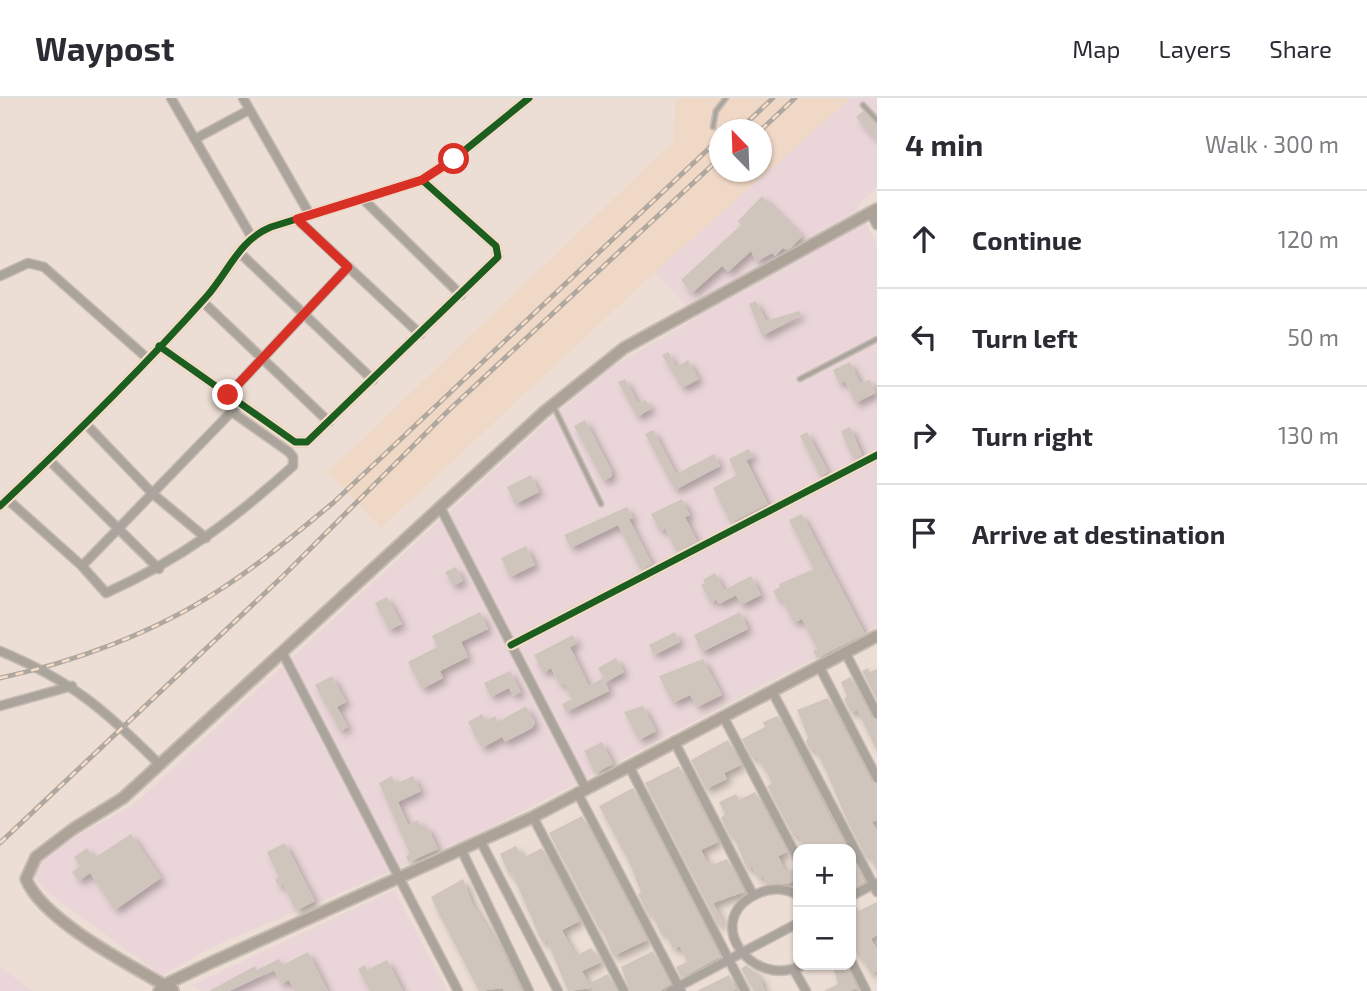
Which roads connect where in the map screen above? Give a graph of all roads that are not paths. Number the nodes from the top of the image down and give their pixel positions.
1 (171, 98) edge
2 (243, 98) edge
3 (529, 98) edge
4 (726, 98) edge
5 (863, 106) dead end
6 (249, 110) junction
7 (714, 119) edge
8 (877, 120) edge
9 (195, 139) junction
10 (422, 180) junction
11 (363, 199) junction
12 (874, 211) edge
13 (310, 215) junction
14 (297, 219) junction
15 (877, 225) edge
16 (251, 236) junction
17 (239, 251) junction
18 (348, 267) junction
19 (0, 276) edge
20 (461, 295) junction
21 (202, 301) junction
22 (304, 314) junction
23 (420, 334) junction
24 (877, 339) edge
25 (159, 346) junction
26 (147, 358) junction
27 (262, 358) junction
28 (800, 379) dead end
29 (373, 380) junction
30 (228, 395) junction
31 (240, 403) junction
32 (553, 405) junction
33 (232, 412) junction
34 (329, 422) junction
35 (85, 423) junction
36 (877, 455) edge
37 (49, 460) junction
38 (153, 494) junction
39 (4, 503) edge
40 (601, 504) dead end
41 (440, 507) junction
42 (119, 528) junction
43 (206, 538) junction
44 (82, 566) junction
45 (159, 569) junction
46 (877, 636) edge
47 (511, 645) junction
48 (0, 651) edge
49 (282, 652) junction
50 (845, 652) junction
51 (819, 666) junction
52 (72, 686) junction
53 (772, 691) junction
54 (0, 706) edge
55 (877, 714) edge
56 (723, 716) junction
57 (674, 741) junction
58 (159, 764) junction
59 (629, 768) junction
60 (877, 778) edge
61 (581, 790) junction
62 (533, 817) junction
63 (481, 842) junction
64 (793, 849) edge
65 (462, 851) junction
66 (399, 878) junction
67 (876, 886) edge
68 (793, 893) edge
69 (856, 894) edge
70 (753, 895) junction
71 (793, 926) edge
72 (738, 955) junction
73 (729, 960) junction
74 (794, 970) joint
75 (856, 970) edge
76 (167, 989) edge
77 (676, 989) edge
78 (458, 991) edge
79 (529, 991) edge
80 (558, 991) edge
81 (624, 991) edge
82 (745, 991) edge
83 (806, 991) edge
84 (866, 991) edge

1 - 9 street
2 - 6 street
3 - 10 street
4 - 7 lane
5 - 8 lane
6 - 9 street
6 - 13 street
9 - 16 street
10 - 11 street
10 - 20 street
11 - 13 street
11 - 20 street
12 - 15 street
12 - 32 main road
13 - 14 street
14 - 16 street
14 - 18 street
16 - 17 street
17 - 21 street
17 - 22 street
18 - 22 street
18 - 23 street
19 - 26 street
20 - 23 street
21 - 25 street
21 - 27 street
22 - 27 street
22 - 29 street
23 - 29 street
24 - 28 lane
25 - 26 street
25 - 30 street
26 - 35 street
27 - 30 street
27 - 34 street
29 - 34 street
30 - 31 street
31 - 33 street
31 - 34 street
32 - 40 lane
32 - 41 main road
33 - 38 street
33 - 43 street
35 - 37 street
35 - 38 street
36 - 47 street
37 - 39 street
37 - 42 street
38 - 42 street
38 - 43 street
39 - 44 street
41 - 47 street
41 - 49 main road
42 - 44 street
42 - 45 street
43 - 45 street
44 - 45 street
46 - 50 main road
47 - 61 street
48 - 52 street
49 - 58 main road
49 - 66 street
50 - 51 main road
50 - 55 street
51 - 53 main road
51 - 60 street
52 - 54 street
52 - 58 street
53 - 56 main road
53 - 67 street
56 - 57 main road
56 - 64 street
57 - 59 main road
57 - 70 street
58 - 76 main road
59 - 61 main road
59 - 73 street
61 - 62 main road
61 - 77 street
62 - 63 main road
62 - 81 street
63 - 65 main road
63 - 80 street
65 - 66 main road
65 - 79 street
66 - 76 main road
66 - 78 street
67 - 69 street
68 - 70 street
70 - 72 street
71 - 72 street
72 - 73 street
72 - 74 street
73 - 77 street
73 - 82 street
74 - 83 street
75 - 84 street

